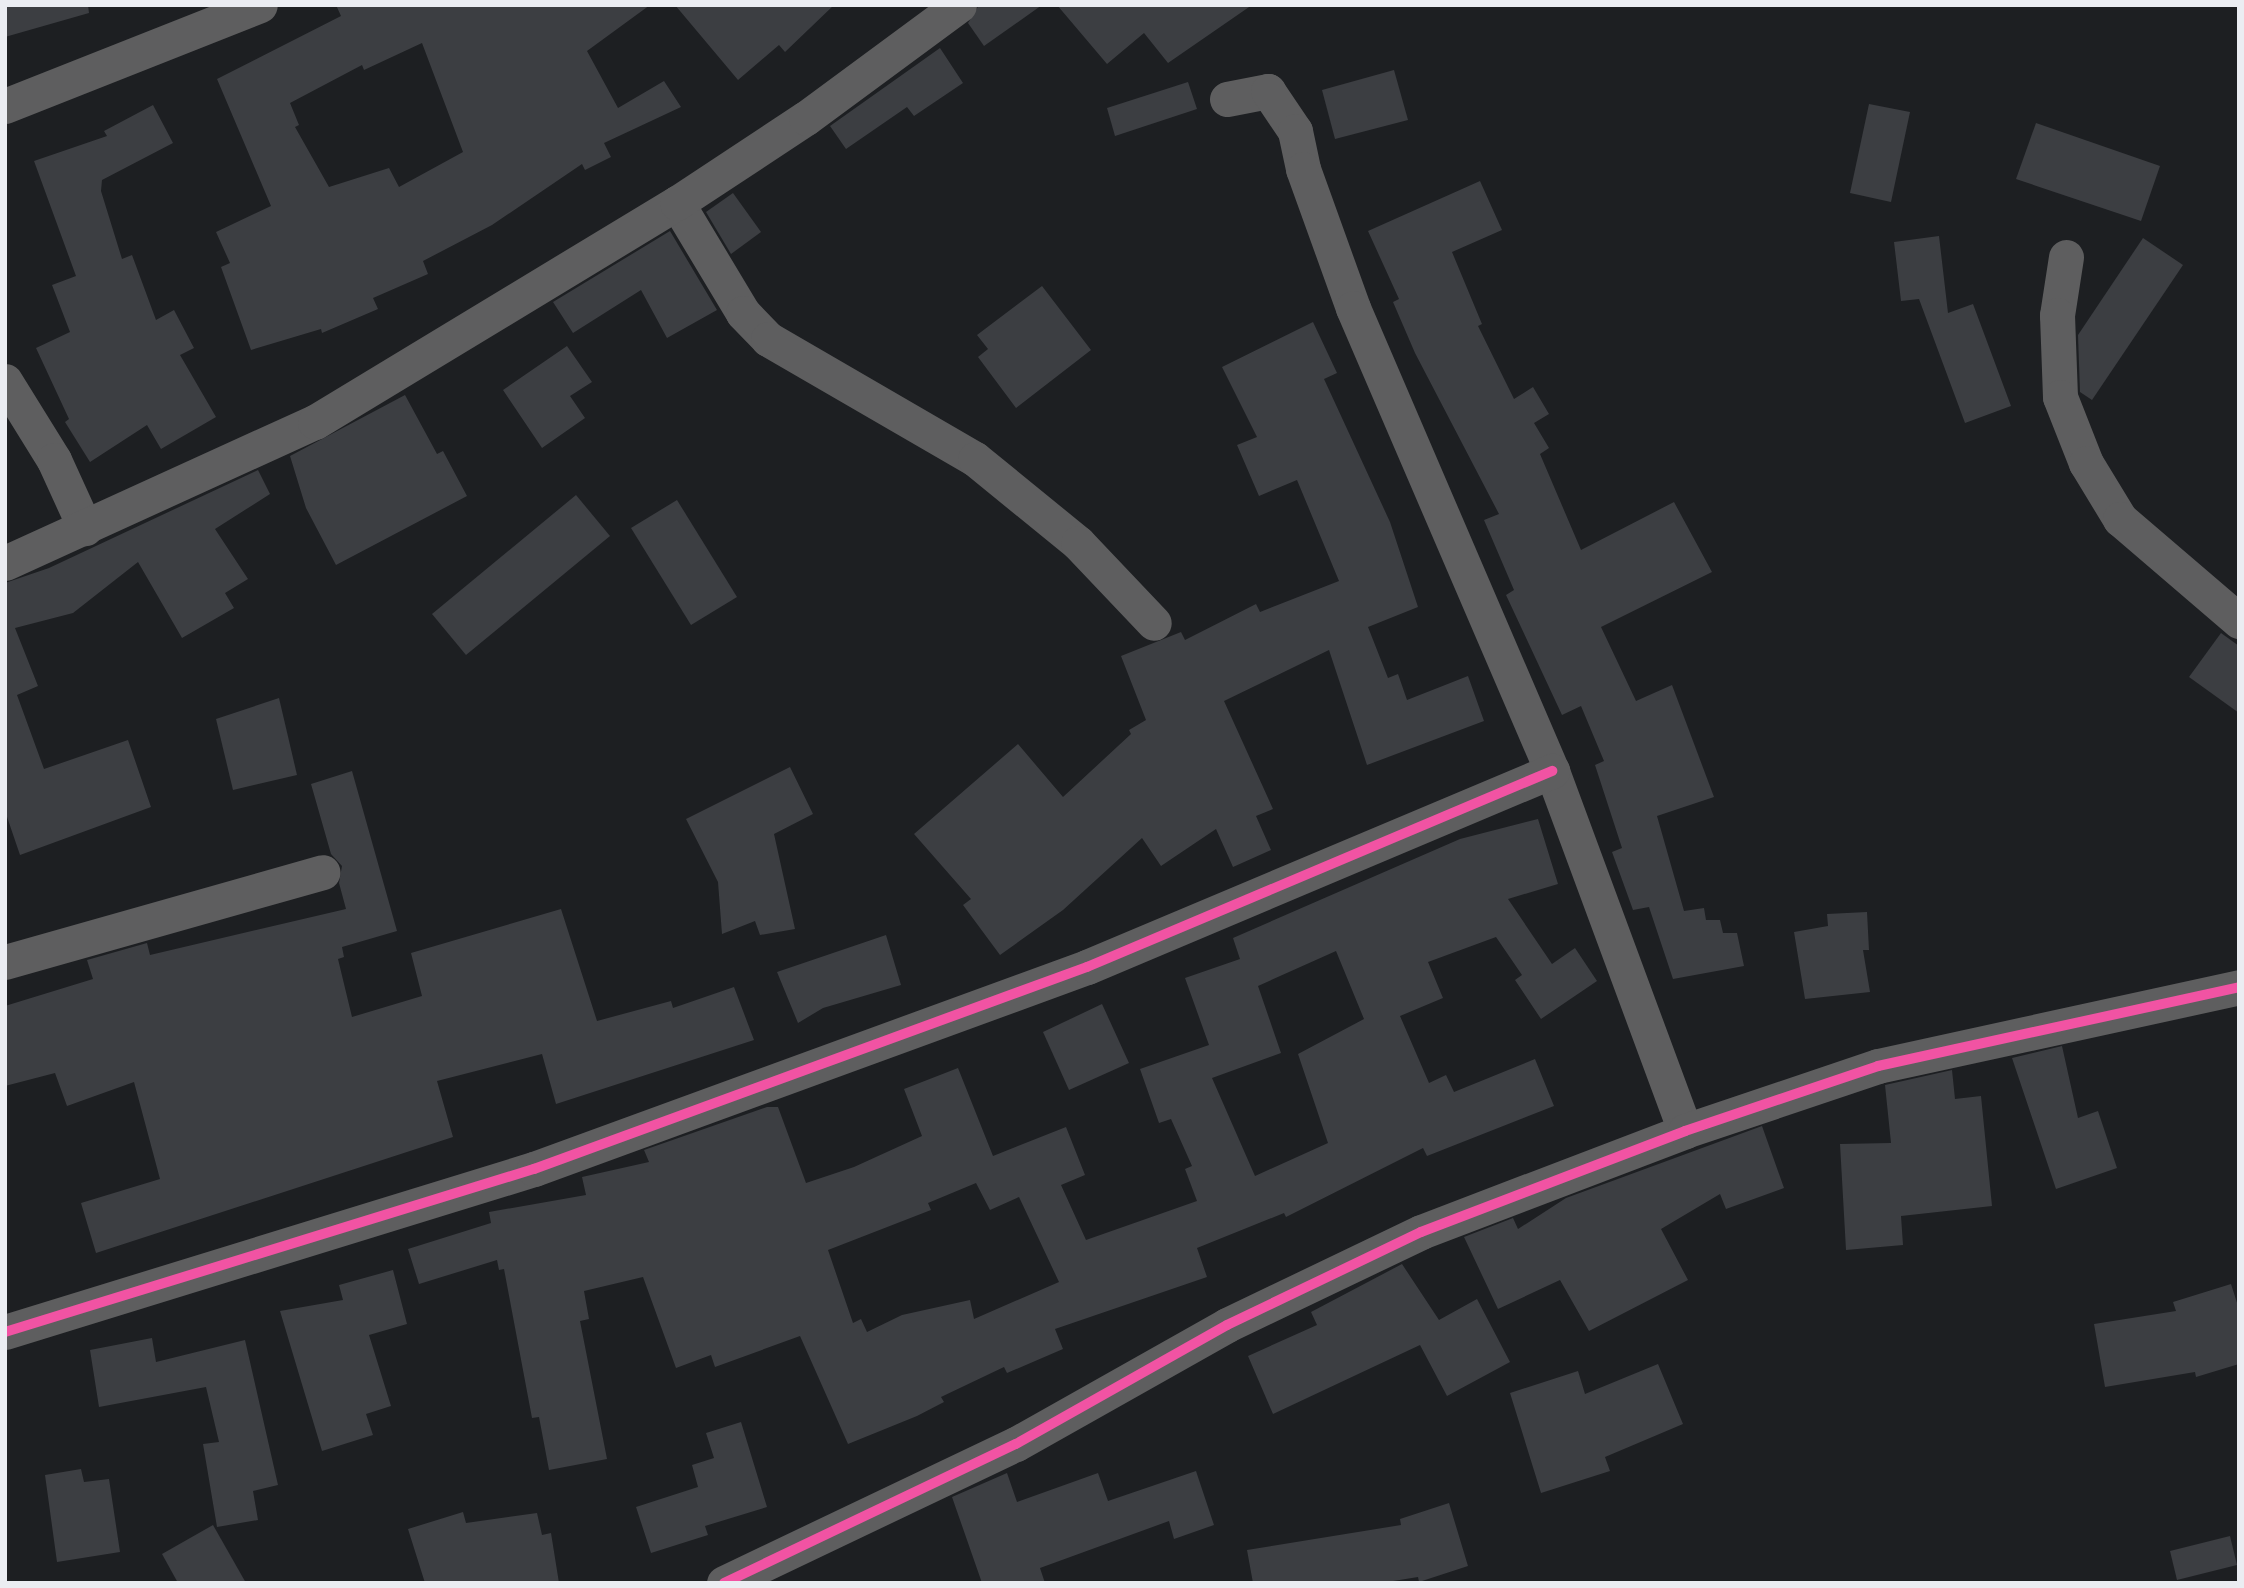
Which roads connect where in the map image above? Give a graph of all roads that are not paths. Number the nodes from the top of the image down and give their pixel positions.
1 (260, 5) edge
2 (959, 5) edge
3 (1227, 99) dead end
4 (5, 106) edge
5 (677, 203) junction
6 (2066, 257) dead end
7 (5, 381) edge
8 (85, 528) junction
9 (5, 563) edge
10 (2239, 621) edge
11 (1154, 624) dead end
12 (1552, 771) junction
13 (323, 872) dead end
14 (5, 962) edge
15 (2239, 987) edge
16 (1685, 1131) junction
17 (5, 1332) edge
18 (724, 1583) edge

1 - 4 street
2 - 5 street
3 - 12 street
5 - 8 street
5 - 11 street
6 - 10 street
7 - 8 street
8 - 9 street
12 - 16 street
12 - 17 street
13 - 14 street
15 - 16 street
16 - 18 street

